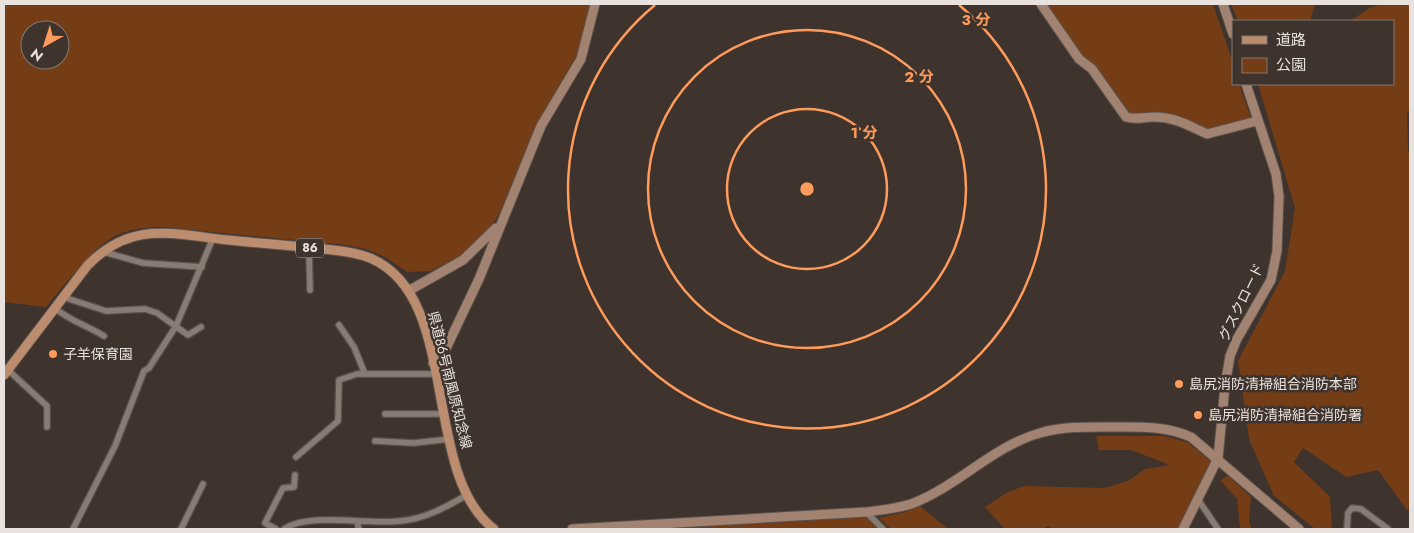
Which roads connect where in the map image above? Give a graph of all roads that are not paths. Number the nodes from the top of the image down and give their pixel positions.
1 (595, 4) edge
2 (1041, 4) edge
3 (1223, 4) edge
4 (1232, 31) edge
5 (1246, 85) edge
6 (1257, 120) junction
7 (498, 226) junction
8 (213, 238) junction
9 (309, 248) junction
10 (102, 251) junction
11 (202, 267) junction
12 (310, 290) dead end
13 (410, 290) junction
14 (63, 297) junction
15 (55, 308) junction
16 (176, 326) junction
17 (339, 326) dead end
18 (201, 327) dead end
19 (104, 336) dead end
20 (433, 363) junction
21 (6, 372) edge
22 (366, 374) junction
23 (436, 374) junction
24 (385, 414) dead end
25 (445, 414) junction
26 (47, 427) dead end
27 (450, 439) junction
28 (376, 441) dead end
29 (296, 457) dead end
30 (1218, 458) junction
31 (295, 475) dead end
32 (204, 484) dead end
33 (467, 495) junction
34 (1199, 501) junction
35 (866, 512) junction
36 (357, 522) junction
37 (399, 522) junction
38 (73, 529) edge
39 (181, 529) edge
40 (276, 529) edge
41 (284, 529) edge
42 (358, 529) edge
43 (403, 529) edge
44 (494, 529) edge
45 (572, 529) edge
46 (883, 529) edge
47 (1183, 529) edge
48 (1218, 529) edge
49 (1299, 529) edge
50 (1347, 529) edge
51 (1388, 529) edge

1 - 7 street
2 - 6 street
3 - 4 street
5 - 6 street, グスクロード
6 - 30 street, グスクロード
7 - 13 street
7 - 20 street
8 - 9 main road, 県道86号南風原知念線 / 86
8 - 10 main road, 県道86号南風原知念線 / 86
8 - 11 street
9 - 12 street
9 - 13 main road, 県道86号南風原知念線 / 86
10 - 11 street
10 - 14 main road, 県道86号南風原知念線 / 86
11 - 16 street
13 - 20 main road, 県道86号南風原知念線 / 86
14 - 15 main road, 県道86号南風原知念線 / 86
14 - 16 street
15 - 19 street
15 - 21 main road, 県道86号南風原知念線 / 86
16 - 18 street
16 - 38 street
17 - 22 street
20 - 23 main road, 県道86号南風原知念線 / 86
21 - 26 street
22 - 23 street
22 - 29 street
23 - 25 main road, 県道86号南風原知念線 / 86
24 - 25 street
25 - 27 main road, 県道86号南風原知念線 / 86
27 - 28 street
27 - 33 main road, 県道86号南風原知念線 / 86
30 - 34 street, グスクロード
30 - 35 street
30 - 49 street
31 - 40 street
32 - 39 street
33 - 37 street
33 - 44 main road, 県道86号南風原知念線 / 86
34 - 47 street, グスクロード
34 - 48 street
35 - 45 street
35 - 46 street
36 - 37 street
36 - 41 street
36 - 42 street
37 - 43 street
50 - 51 street

